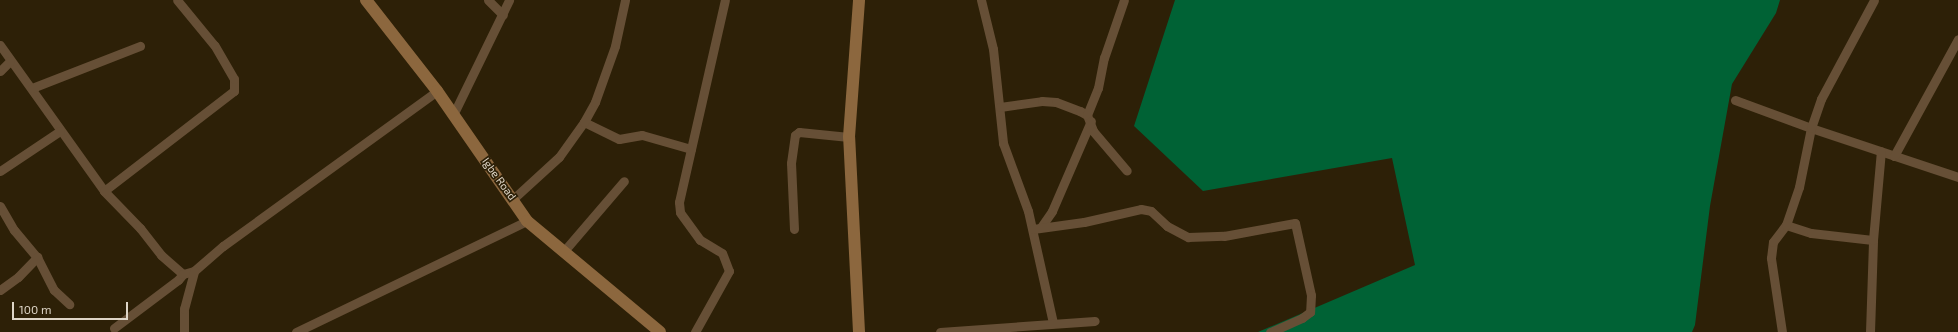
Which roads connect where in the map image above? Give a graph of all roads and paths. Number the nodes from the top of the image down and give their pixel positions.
1 (177, 0) edge
2 (366, 0) edge
3 (488, 0) edge
4 (509, 0) edge
5 (625, 0) edge
6 (725, 0) edge
7 (859, 0) edge
8 (981, 0) edge
9 (1124, 0) edge
10 (1874, 0) edge
11 (502, 15) junction
12 (1958, 38) edge
13 (0, 45) edge
14 (140, 46) dead end
15 (10, 61) junction
16 (0, 71) edge
17 (32, 88) junction
18 (437, 91) junction
19 (1735, 100) dead end
20 (1000, 107) junction
21 (452, 115) junction
22 (1089, 118) junction
23 (584, 122) junction
24 (1811, 128) junction
25 (60, 131) junction
26 (849, 136) junction
27 (691, 149) junction
28 (1881, 152) junction
29 (1894, 156) junction
30 (0, 171) edge
31 (1127, 171) dead end
32 (1958, 177) edge
33 (624, 181) dead end
34 (104, 191) junction
35 (513, 199) junction
36 (0, 206) edge
37 (527, 221) junction
38 (1786, 225) junction
39 (1037, 228) junction
40 (794, 230) dead end
41 (1873, 240) junction
42 (564, 251) junction
43 (37, 257) junction
44 (194, 271) junction
45 (183, 274) junction
46 (0, 290) edge
47 (69, 304) dead end
48 (1095, 321) dead end
49 (1053, 323) junction
50 (114, 328) dead end
51 (184, 332) edge
52 (296, 332) edge
53 (660, 332) edge
54 (696, 332) edge
55 (859, 332) edge
56 (940, 332) edge
57 (1270, 332) edge
58 (1782, 332) edge
59 (1870, 332) edge

1 - 34 street
2 - 18 street, Igbe Road
3 - 11 street
4 - 11 street
5 - 23 street
6 - 27 street
7 - 26 street
8 - 20 street
9 - 22 street
10 - 24 street
11 - 21 street
12 - 29 street
13 - 15 street
14 - 17 street
15 - 16 street
15 - 17 street
17 - 25 street
18 - 21 street, Igbe Road
18 - 44 street
19 - 24 street
20 - 22 street
20 - 39 street
21 - 35 street, Igbe Road
22 - 31 street
22 - 39 street
23 - 27 street
23 - 35 street
24 - 28 street
24 - 38 street
25 - 30 street
25 - 34 street
26 - 40 street
26 - 55 street
27 - 54 street
28 - 29 street
28 - 41 street
29 - 32 street
33 - 42 street
34 - 45 street
35 - 37 street, Igbe Road
36 - 43 street
37 - 42 street, Igbe Road
37 - 52 street
38 - 41 street
38 - 58 street
39 - 49 street
39 - 57 street
41 - 59 street
42 - 53 street, Igbe Road
43 - 46 street
43 - 47 street
44 - 45 street
44 - 51 street
45 - 50 street
48 - 49 street
49 - 56 street

